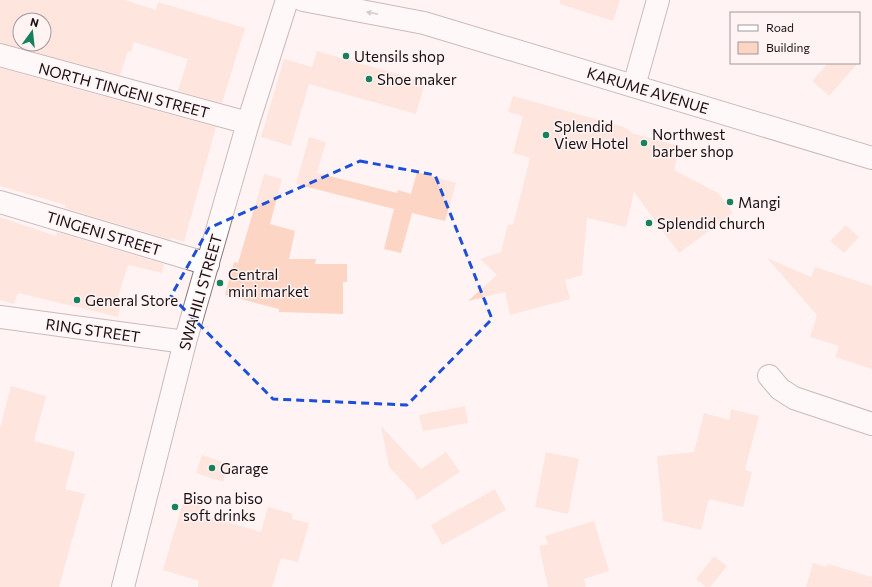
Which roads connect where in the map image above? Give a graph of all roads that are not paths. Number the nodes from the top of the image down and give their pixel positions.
1 (287, 0) edge
2 (303, 0) edge
3 (383, 0) edge
4 (658, 0) edge
5 (424, 23) junction
6 (0, 55) edge
7 (634, 86) junction
8 (248, 123) junction
9 (872, 158) edge
10 (0, 202) edge
11 (208, 264) junction
12 (0, 317) edge
13 (185, 342) junction
14 (769, 376) dead end
15 (872, 424) edge
16 (123, 587) edge

1 - 8 street, SWAHILI STREET
5 -> 2 street, KARUME AVENUE
3 - 5 street, KARUME AVENUE
4 - 7 street
5 - 7 street, KARUME AVENUE
6 - 8 street, NORTH TINGENI STREET
7 - 9 street, KARUME AVENUE
8 - 11 street, SWAHILI STREET
10 - 11 street, TINGENI STREET
11 - 13 street, SWAHILI STREET
12 - 13 street, RING STREET
13 - 16 street, SWAHILI STREET
14 - 15 street

